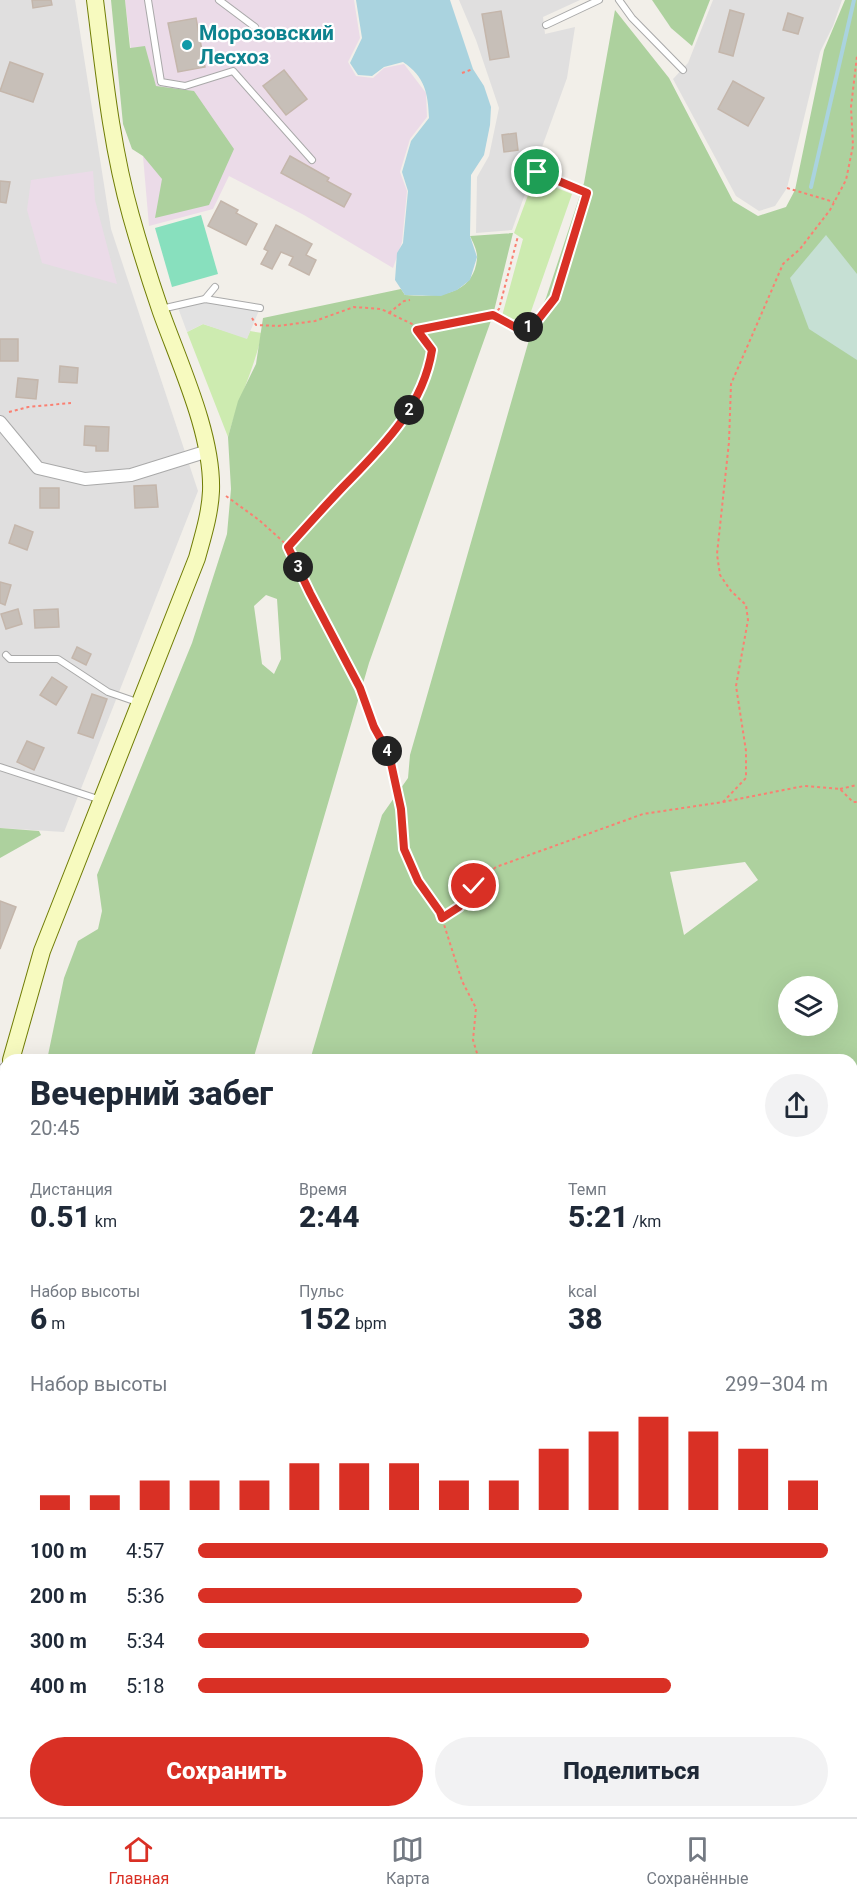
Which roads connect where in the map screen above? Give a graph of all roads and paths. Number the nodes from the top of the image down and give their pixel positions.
1 (95, 0) edge
2 (148, 0) edge
3 (219, 0) edge
4 (599, 0) edge
5 (619, 0) edge
6 (546, 25) dead end
7 (255, 27) dead end
8 (857, 56) edge
9 (473, 69) dead end
10 (682, 70) dead end
11 (462, 73) dead end
12 (312, 160) dead end
13 (537, 172) dead end
14 (787, 188) dead end
15 (834, 202) junction
16 (518, 236) dead end
17 (215, 287) dead end
18 (205, 299) junction
19 (410, 300) dead end
20 (244, 305) junction
21 (261, 308) dead end
22 (160, 310) junction
23 (389, 313) junction
24 (493, 315) junction
25 (417, 330) junction
26 (71, 404) dead end
27 (0, 415) edge
28 (0, 422) edge
29 (208, 451) junction
30 (211, 491) junction
31 (288, 547) junction
32 (6, 655) dead end
33 (141, 703) junction
34 (0, 767) edge
35 (857, 785) edge
36 (840, 789) junction
37 (102, 800) junction
38 (723, 802) junction
39 (857, 802) edge
40 (442, 918) junction
41 (12, 1054) edge
42 (477, 1054) edge

1 - 22 main road
2 - 12 lane
3 - 7 lane
4 - 6 lane
5 - 10 lane
8 - 15 path
9 - 11 path
13 - 24 path
14 - 15 path
15 - 38 path
16 - 24 path
17 - 18 lane
18 - 20 lane
18 - 22 lane
19 - 23 path
20 - 21 lane
20 - 23 path
22 - 29 main road
23 - 25 path
24 - 25 path
25 - 31 path
26 - 27 path
28 - 29 street
29 - 30 main road
30 - 31 path
30 - 33 main road
31 - 40 path
32 - 33 lane
33 - 37 main road
34 - 37 lane
35 - 36 path
36 - 38 path
36 - 39 path
37 - 41 main road
38 - 40 path
40 - 42 path

